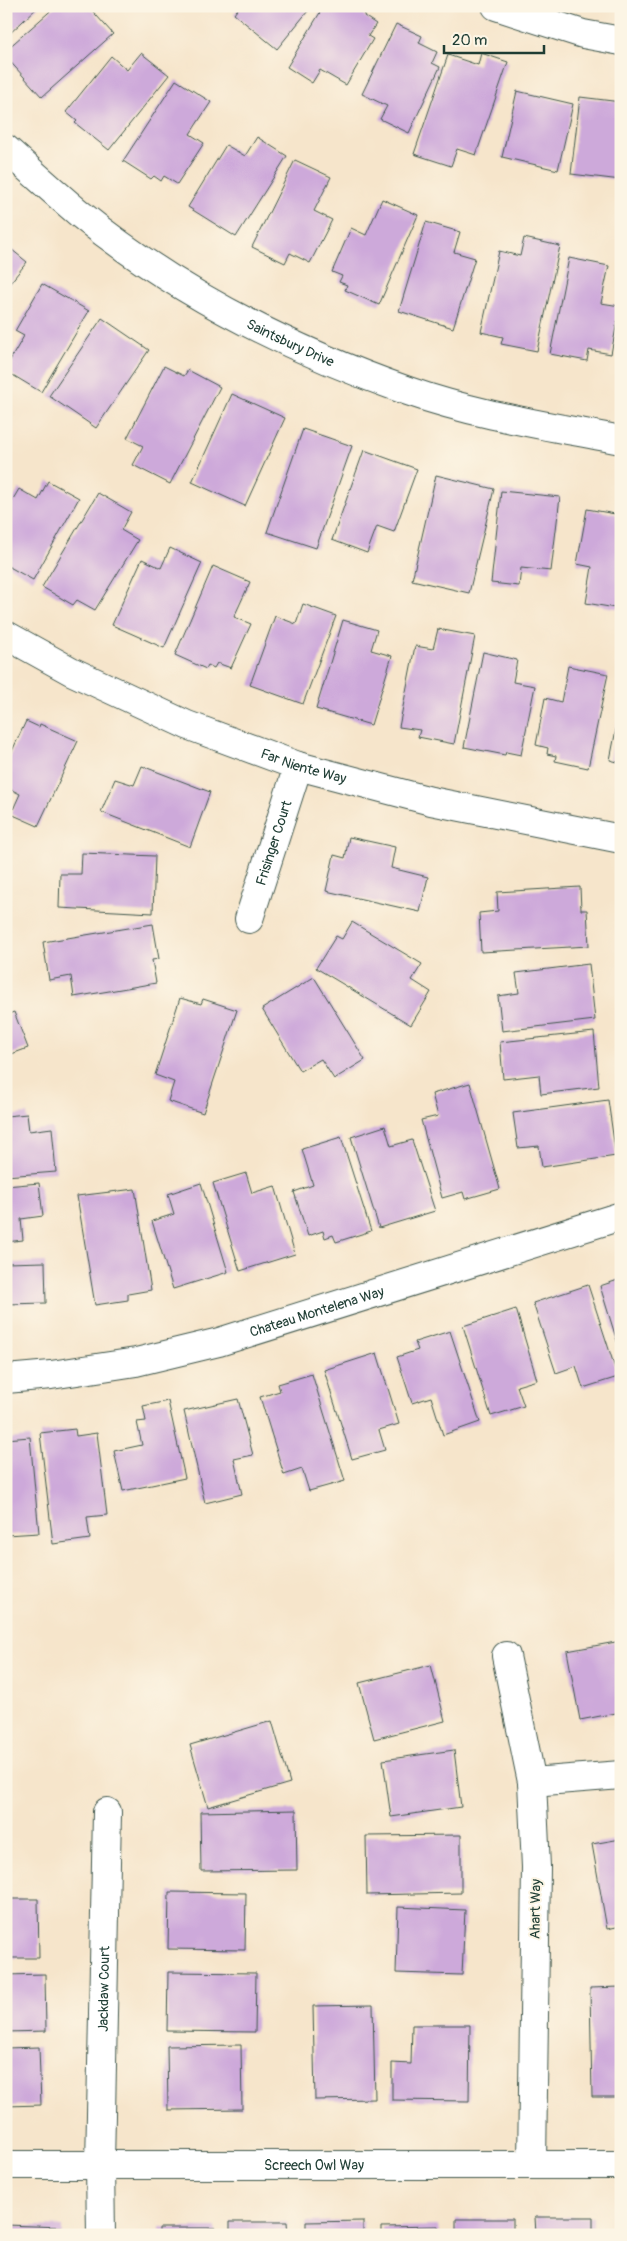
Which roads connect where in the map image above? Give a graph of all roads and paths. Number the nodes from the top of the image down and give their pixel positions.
1 (496, 6) edge
2 (621, 41) edge
3 (6, 149) edge
4 (621, 440) edge
5 (6, 635) edge
6 (298, 766) junction
7 (621, 839) edge
8 (249, 919) dead end
9 (621, 1216) edge
10 (6, 1379) edge
11 (506, 1656) dead end
12 (621, 1775) edge
13 (532, 1782) junction
14 (107, 1812) dead end
15 (6, 2165) edge
16 (100, 2165) junction
17 (532, 2165) junction
18 (621, 2165) edge
19 (101, 2235) edge

1 - 2 street
3 - 4 street, Saintsbury Drive
5 - 6 street, Far Niente Way
6 - 7 street, Far Niente Way
6 - 8 street, Frisinger Court
9 - 10 street, Chateau Montelena Way
11 - 13 street, Ahart Way
12 - 13 street
13 - 17 street, Ahart Way
14 - 16 street, Jackdaw Court
15 - 16 street, Screech Owl Way
16 - 17 street, Screech Owl Way
16 - 19 street, Jackdaw Court
17 - 18 street, Screech Owl Way

